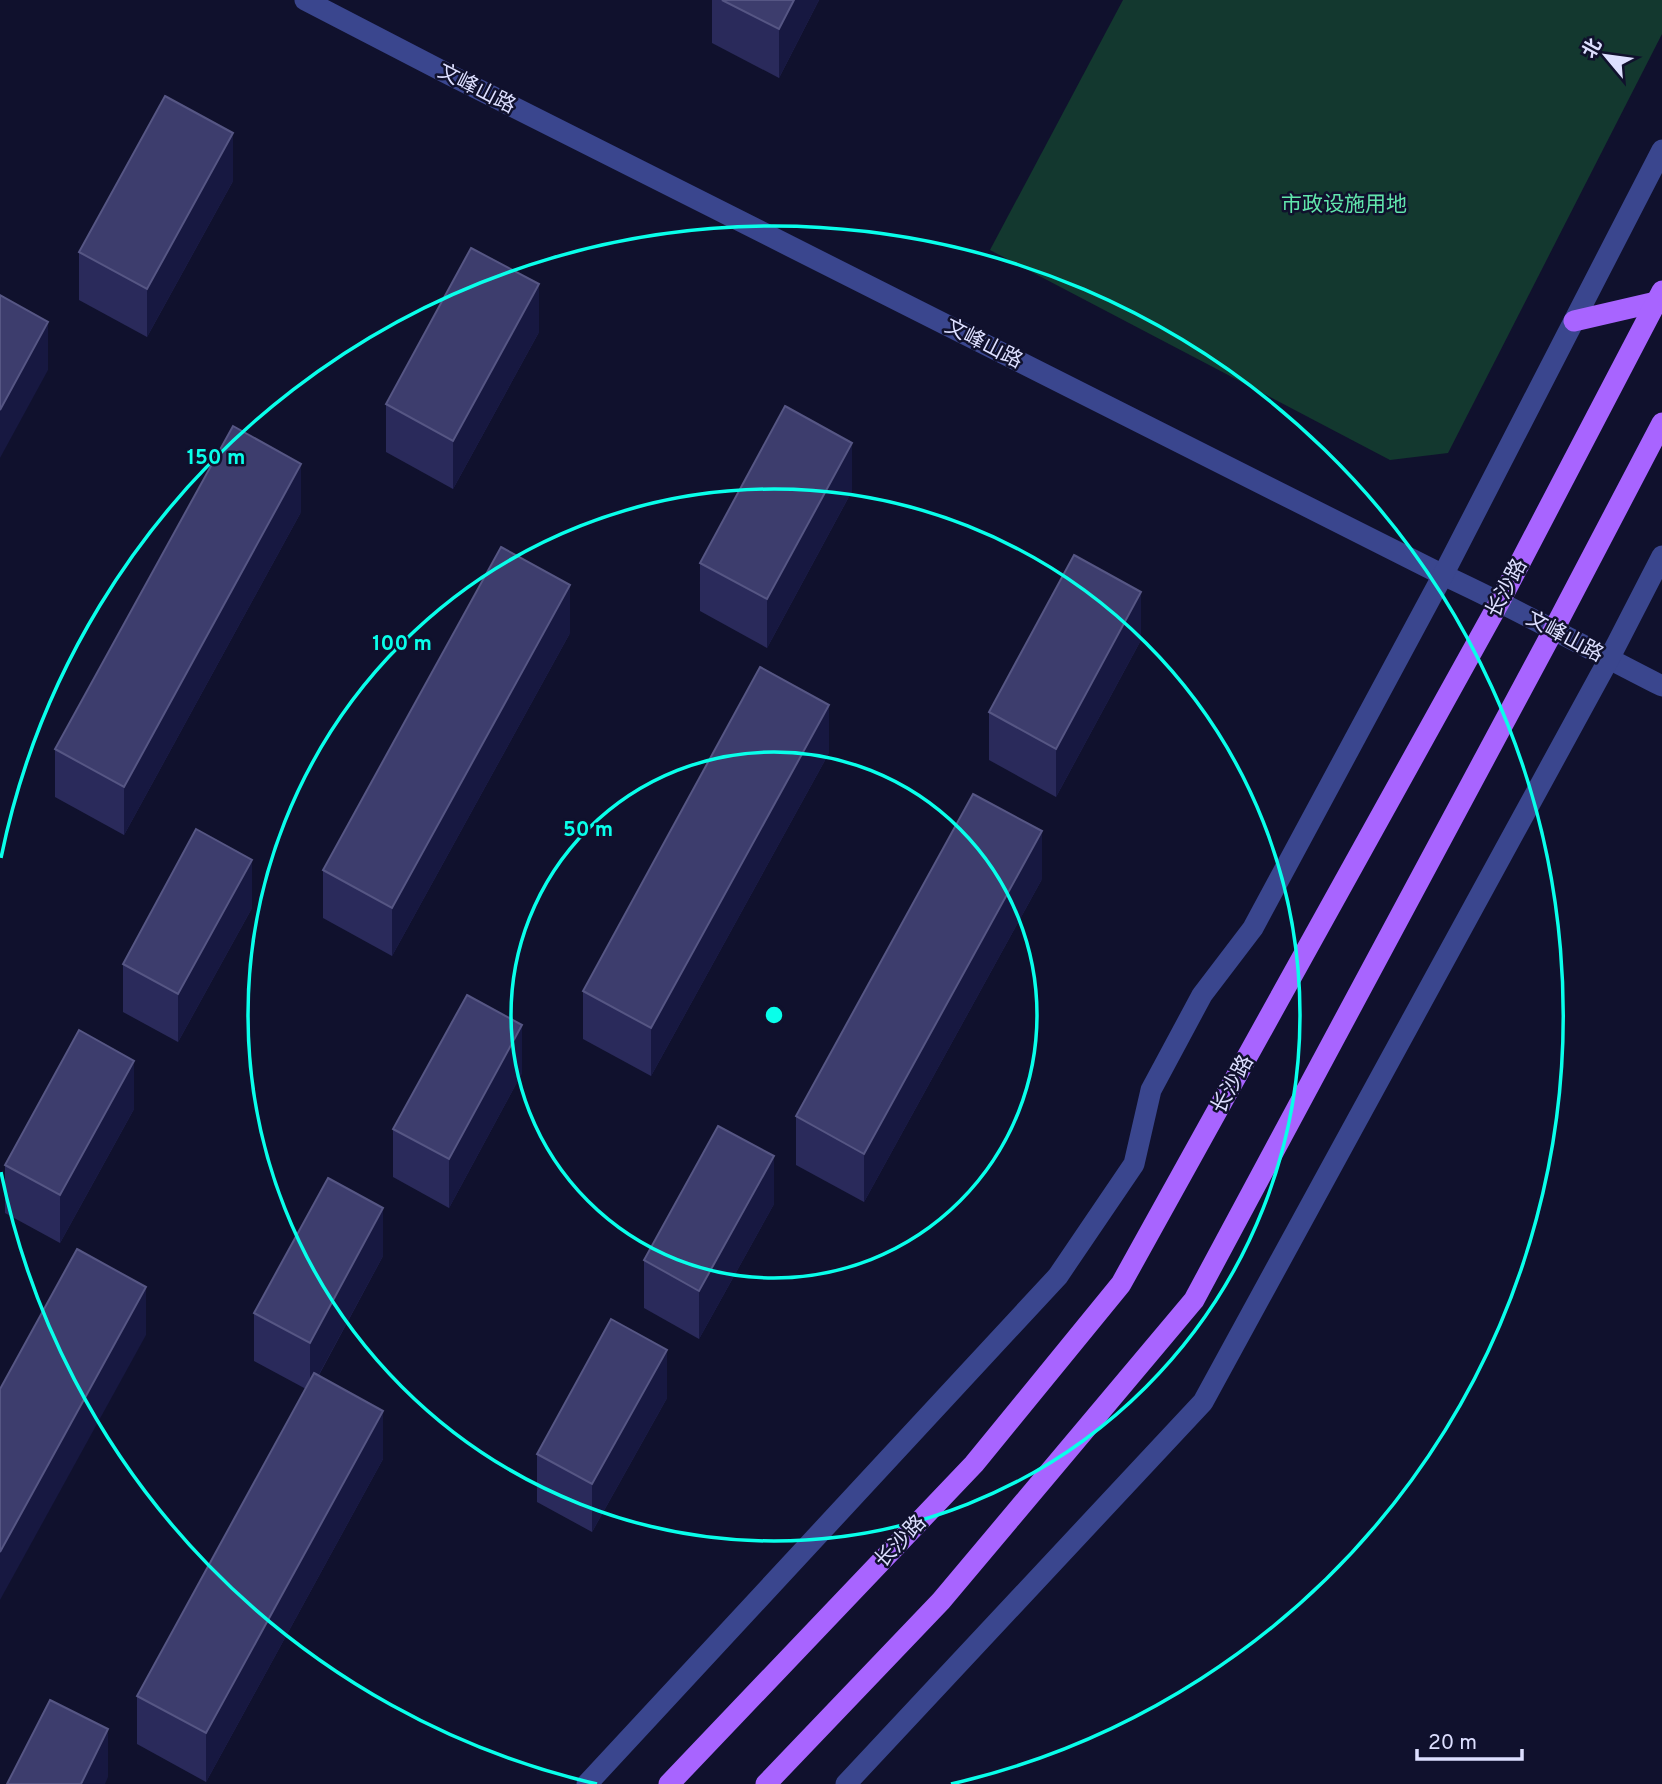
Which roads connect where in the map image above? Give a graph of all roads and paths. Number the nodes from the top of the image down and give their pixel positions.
1 (305, 0) edge
2 (1662, 150) edge
3 (1659, 296) edge
4 (1574, 321) junction
5 (1662, 422) edge
6 (1662, 556) edge
7 (1443, 575) junction
8 (1500, 601) junction
9 (1553, 631) junction
10 (1609, 659) junction
11 (1662, 686) edge
12 (587, 1784) edge
13 (669, 1784) edge
14 (766, 1784) edge
15 (846, 1784) edge

1 - 7 street, 文峰山路
2 - 4 street
3 - 4 main road
3 - 8 main road, 长沙路
4 - 7 street
5 - 9 main road
6 - 10 street
7 - 8 street, 文峰山路
7 - 12 street
8 - 9 street, 文峰山路
8 - 13 main road, 长沙路
9 - 10 street, 文峰山路
9 - 14 main road
10 - 11 street, 文峰山路
10 - 15 street

